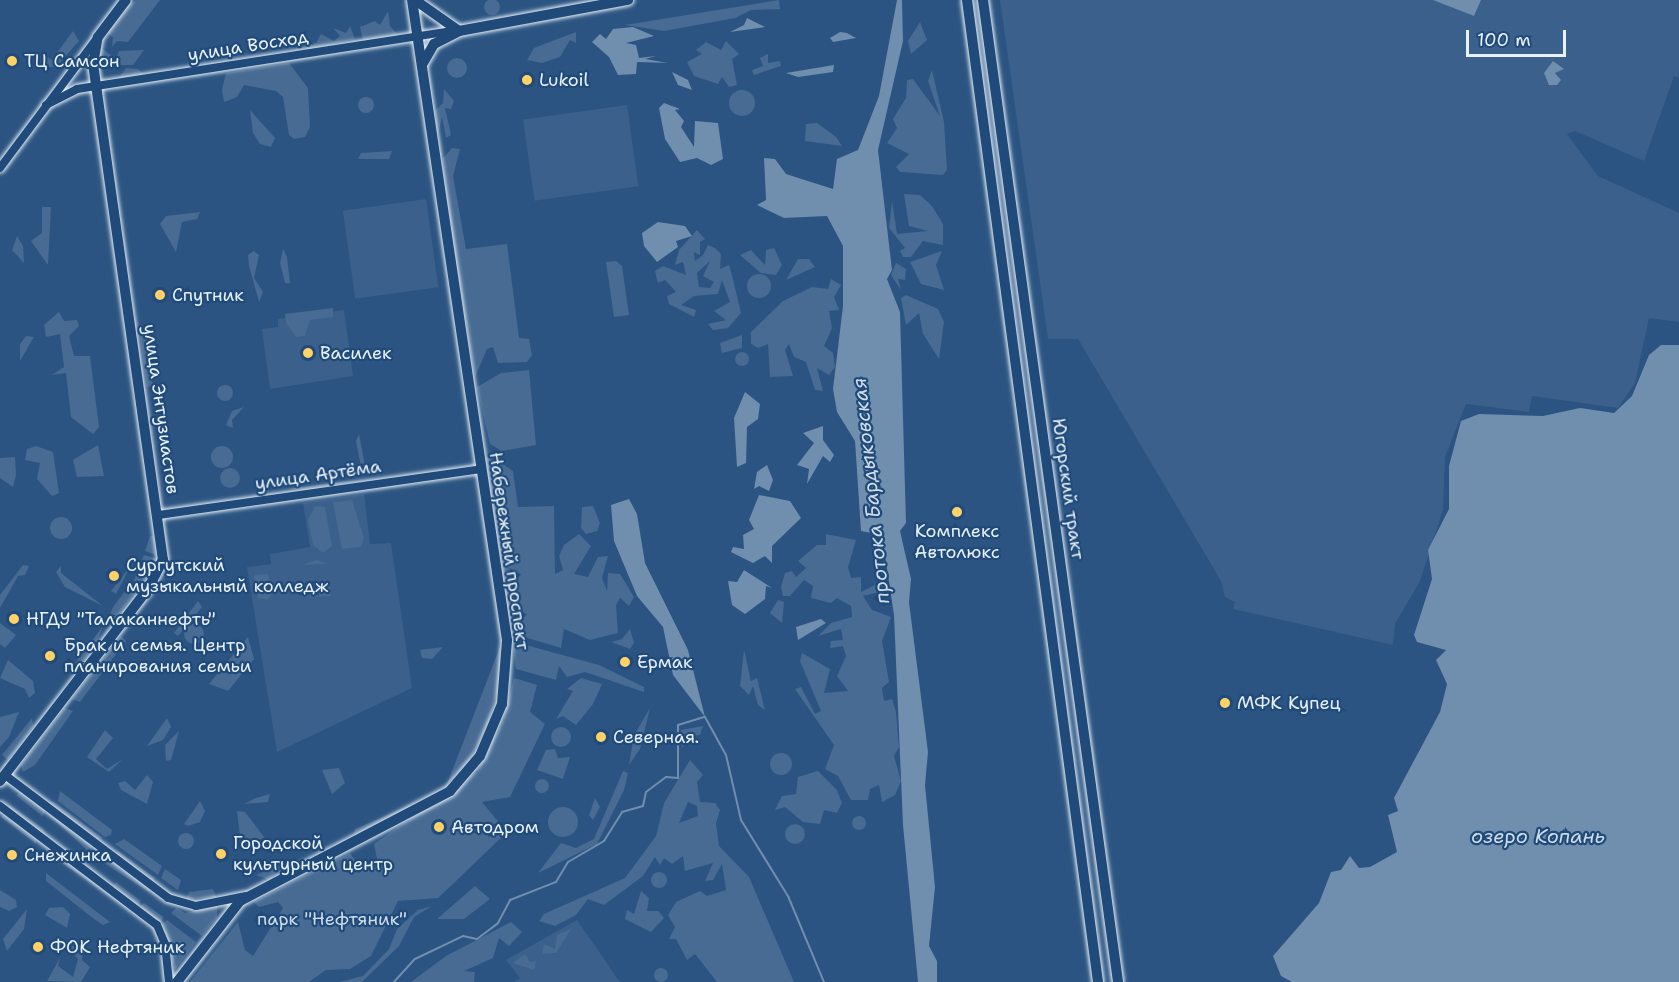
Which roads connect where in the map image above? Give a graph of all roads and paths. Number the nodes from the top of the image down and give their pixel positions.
1 (126, 0) edge
2 (414, 0) edge
3 (628, 0) edge
4 (967, 0) edge
5 (984, 0) edge
6 (459, 31) junction
7 (419, 36) junction
8 (98, 37) junction
9 (422, 63) junction
10 (97, 86) junction
11 (46, 105) junction
12 (0, 168) edge
13 (481, 469) junction
14 (159, 515) junction
15 (3, 778) edge
16 (0, 806) edge
17 (249, 895) junction
18 (169, 982) edge
19 (177, 982) edge
20 (1098, 982) edge
21 (1118, 982) edge

1 - 8 main road
2 - 6 main road, Набережный проспект
2 - 7 main road, Набережный проспект
3 - 6 main road
4 - 20 main road, Югорский тракт
5 - 21 main road, Югорский тракт
6 - 7 street, улица Восход
6 - 9 main road
7 - 9 main road, Набережный проспект
7 - 10 street, улица Восход
8 - 10 main road, улица Энтузиастов
8 - 11 street
9 - 13 main road, Набережный проспект
10 - 11 street, улица Восход
10 - 14 main road, улица Энтузиастов
11 - 12 street
13 - 14 street, улица Артёма
13 - 17 main road, Набережный проспект
14 - 15 main road, улица Энтузиастов
15 - 17 street
16 - 18 street
17 - 19 main road, Набережный проспект

